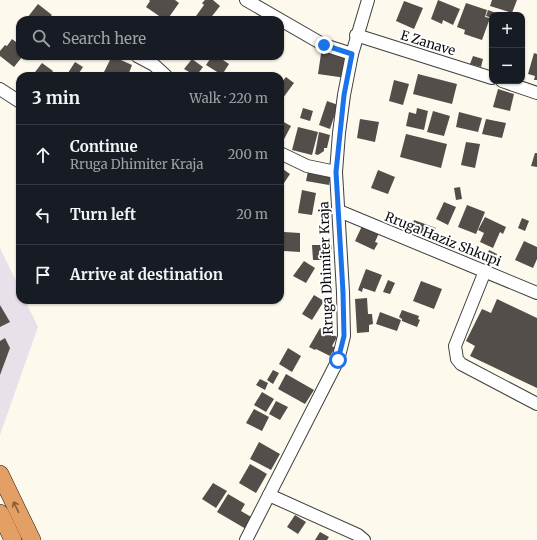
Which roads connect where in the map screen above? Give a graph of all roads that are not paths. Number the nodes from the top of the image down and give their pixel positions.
1 (246, 0) edge
2 (368, 0) edge
3 (274, 16) edge
4 (284, 22) edge
5 (356, 36) junction
6 (352, 54) junction
7 (145, 60) edge
8 (162, 72) edge
9 (489, 77) edge
10 (511, 84) edge
11 (0, 90) edge
12 (537, 93) edge
13 (16, 100) edge
14 (284, 155) edge
15 (336, 172) junction
16 (339, 211) junction
17 (485, 271) junction
18 (537, 293) edge
19 (537, 404) edge
20 (0, 474) edge
21 (270, 495) junction
22 (0, 513) edge
23 (13, 540) edge
24 (32, 540) edge
25 (246, 540) edge
26 (364, 540) edge

1 - 3 street
2 - 5 street, Rruga Dhimiter Kraja
4 - 6 street
5 - 6 street, Rruga Dhimiter Kraja
5 - 9 street, E Zanave
6 - 15 street, Rruga Dhimiter Kraja
7 - 8 street
10 - 12 street
11 - 13 street
14 - 15 street
15 - 16 street, Rruga Dhimiter Kraja
16 - 17 street, Rruga Haziz Shkupi
16 - 21 street, Rruga Dhimiter Kraja
17 - 18 street, Rruga Haziz Shkupi
17 - 19 street
24 -> 20 highway
21 - 25 street, Rruga Dhimiter Kraja
21 - 26 street
22 - 23 highway

